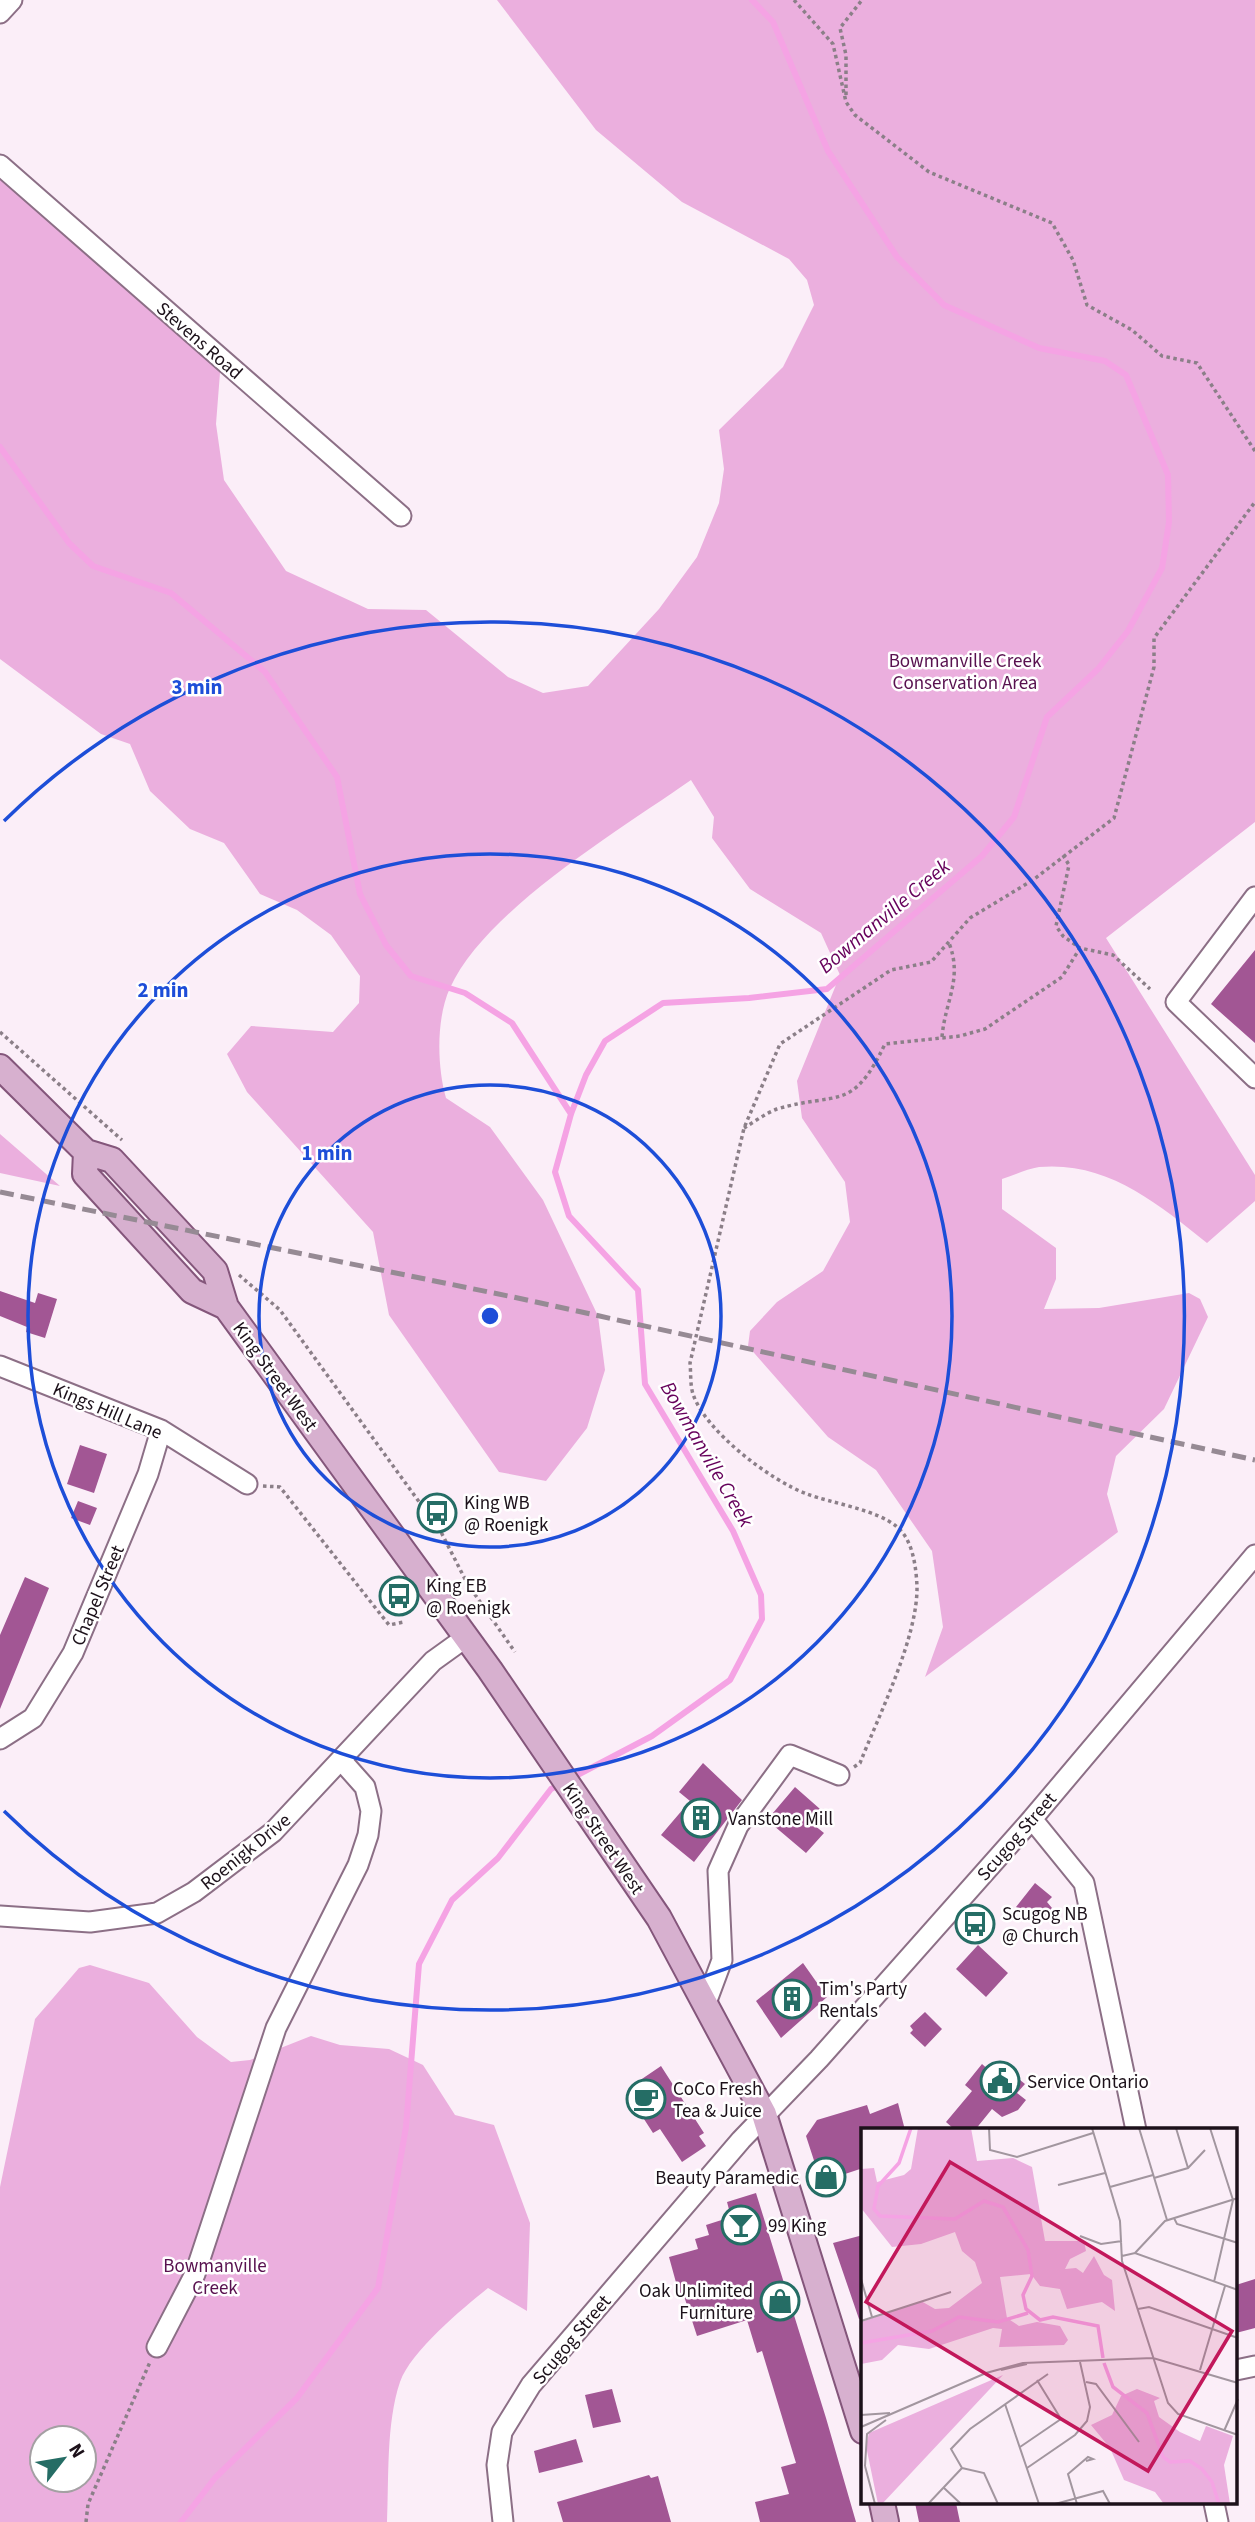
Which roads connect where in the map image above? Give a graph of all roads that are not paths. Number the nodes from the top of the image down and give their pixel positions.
1 (12, 0) edge
2 (0, 13) edge
3 (0, 165) edge
4 (401, 516) dead end
5 (1255, 897) edge
6 (0, 1067) edge
7 (1255, 1079) edge
8 (0, 1366) edge
9 (161, 1430) junction
10 (247, 1484) road end
11 (1255, 1555) edge
12 (465, 1638) junction
13 (1, 1740) edge
14 (341, 1760) junction
15 (839, 1775) road end
16 (1032, 1819) junction
17 (0, 1916) edge
18 (706, 2003) junction
19 (764, 2114) junction
20 (1136, 2128) edge
21 (157, 2347) road end
22 (861, 2425) edge
23 (881, 2504) edge
24 (1214, 2504) edge
25 (503, 2522) edge
26 (886, 2522) edge
27 (1218, 2522) edge

1 - 2 street
3 - 4 street, Stevens Road
5 - 7 street
6 - 12 main road, King Street West
8 - 9 street, Kings Hill Lane
9 - 10 street, Kings Hill Lane
9 - 13 street, Chapel Street
11 - 16 street, Scugog Street
12 - 14 street, Roenigk Drive
12 - 18 main road, King Street West
14 - 17 street, Roenigk Drive
14 - 21 street
15 - 18 street
16 - 19 street, Scugog Street
16 - 20 street
18 - 19 main road, King Street West
19 - 22 main road, King Street West
19 - 25 street, Scugog Street
23 - 26 main road
24 - 27 street

